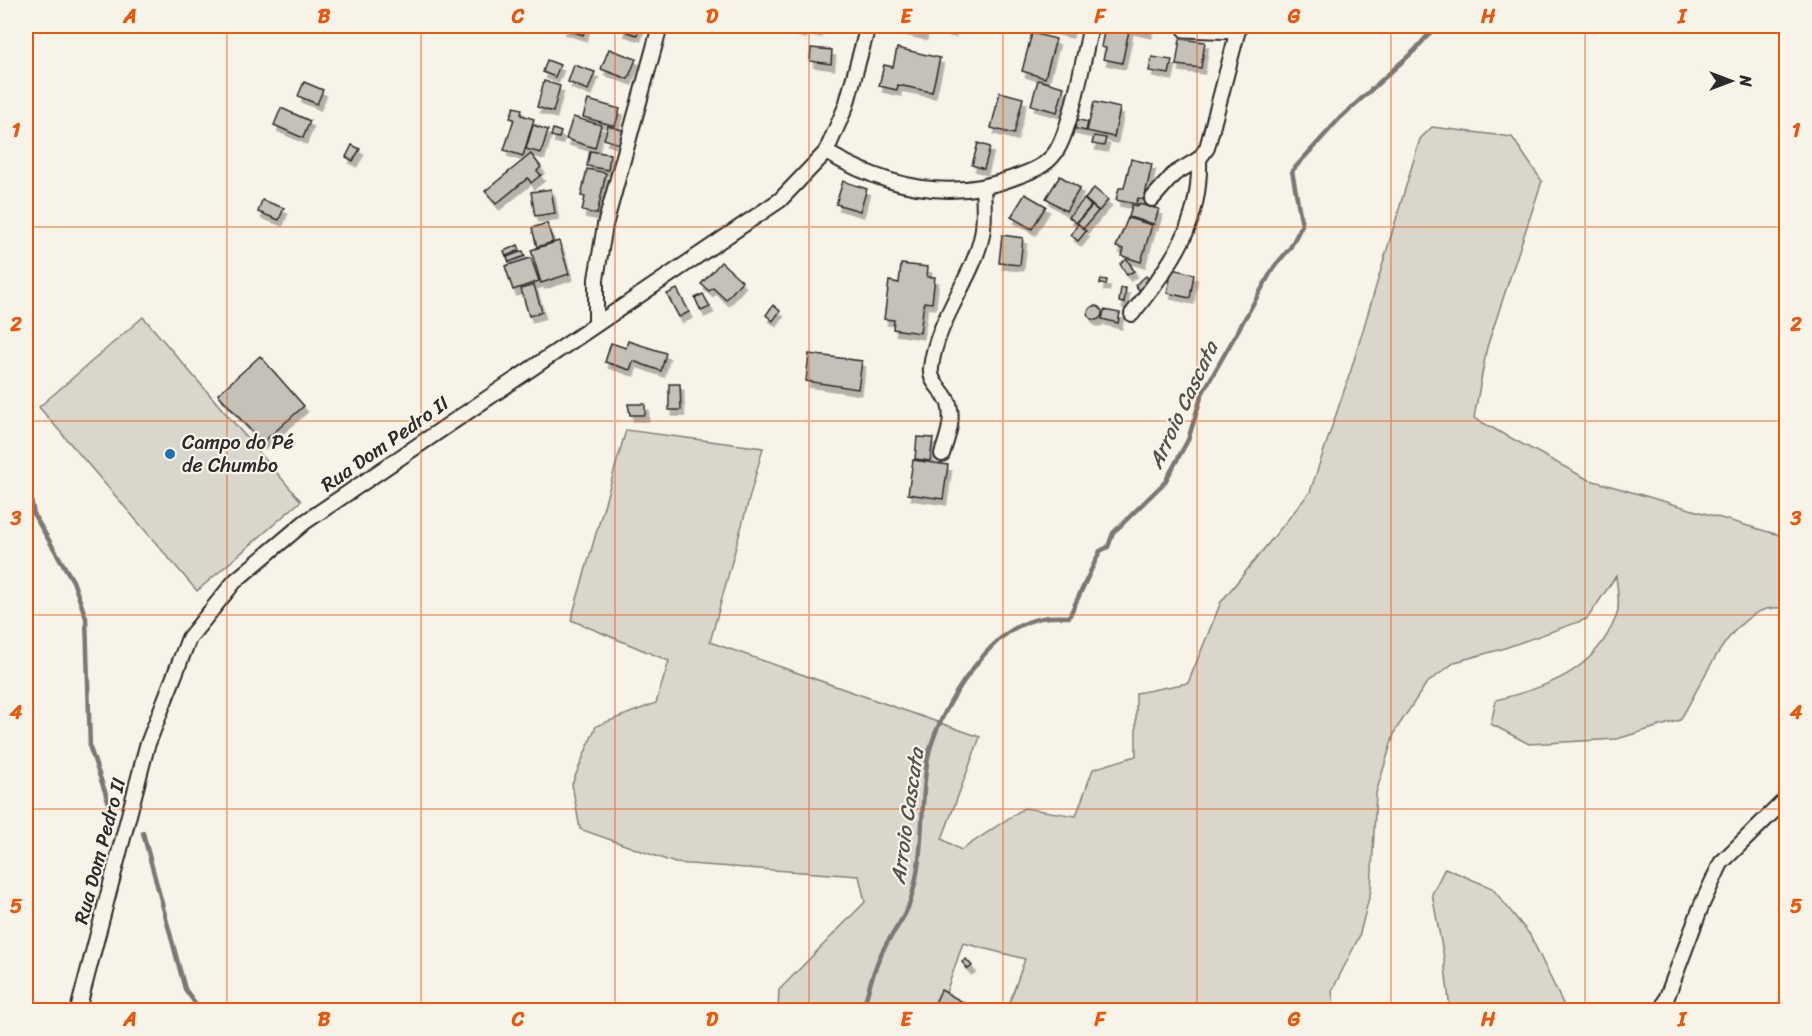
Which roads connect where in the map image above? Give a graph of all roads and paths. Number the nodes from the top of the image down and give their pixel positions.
1 (660, 26) edge
2 (868, 26) edge
3 (1091, 26) edge
4 (1238, 30) edge
5 (1182, 33) dead end
6 (826, 152) junction
7 (1199, 159) junction
8 (983, 189) junction
9 (1152, 199) dead end
10 (1132, 314) dead end
11 (596, 323) junction
12 (942, 454) dead end
13 (1786, 799) edge
14 (78, 1011) edge
15 (1662, 1011) edge

1 - 11 street
2 - 6 street, Rua Dom Pedro II
3 - 8 street
4 - 5 lane
4 - 7 street
6 - 8 street
6 - 11 street, Rua Dom Pedro II
7 - 9 street
7 - 10 street
8 - 12 street
11 - 14 street, Rua Dom Pedro II
13 - 15 street

